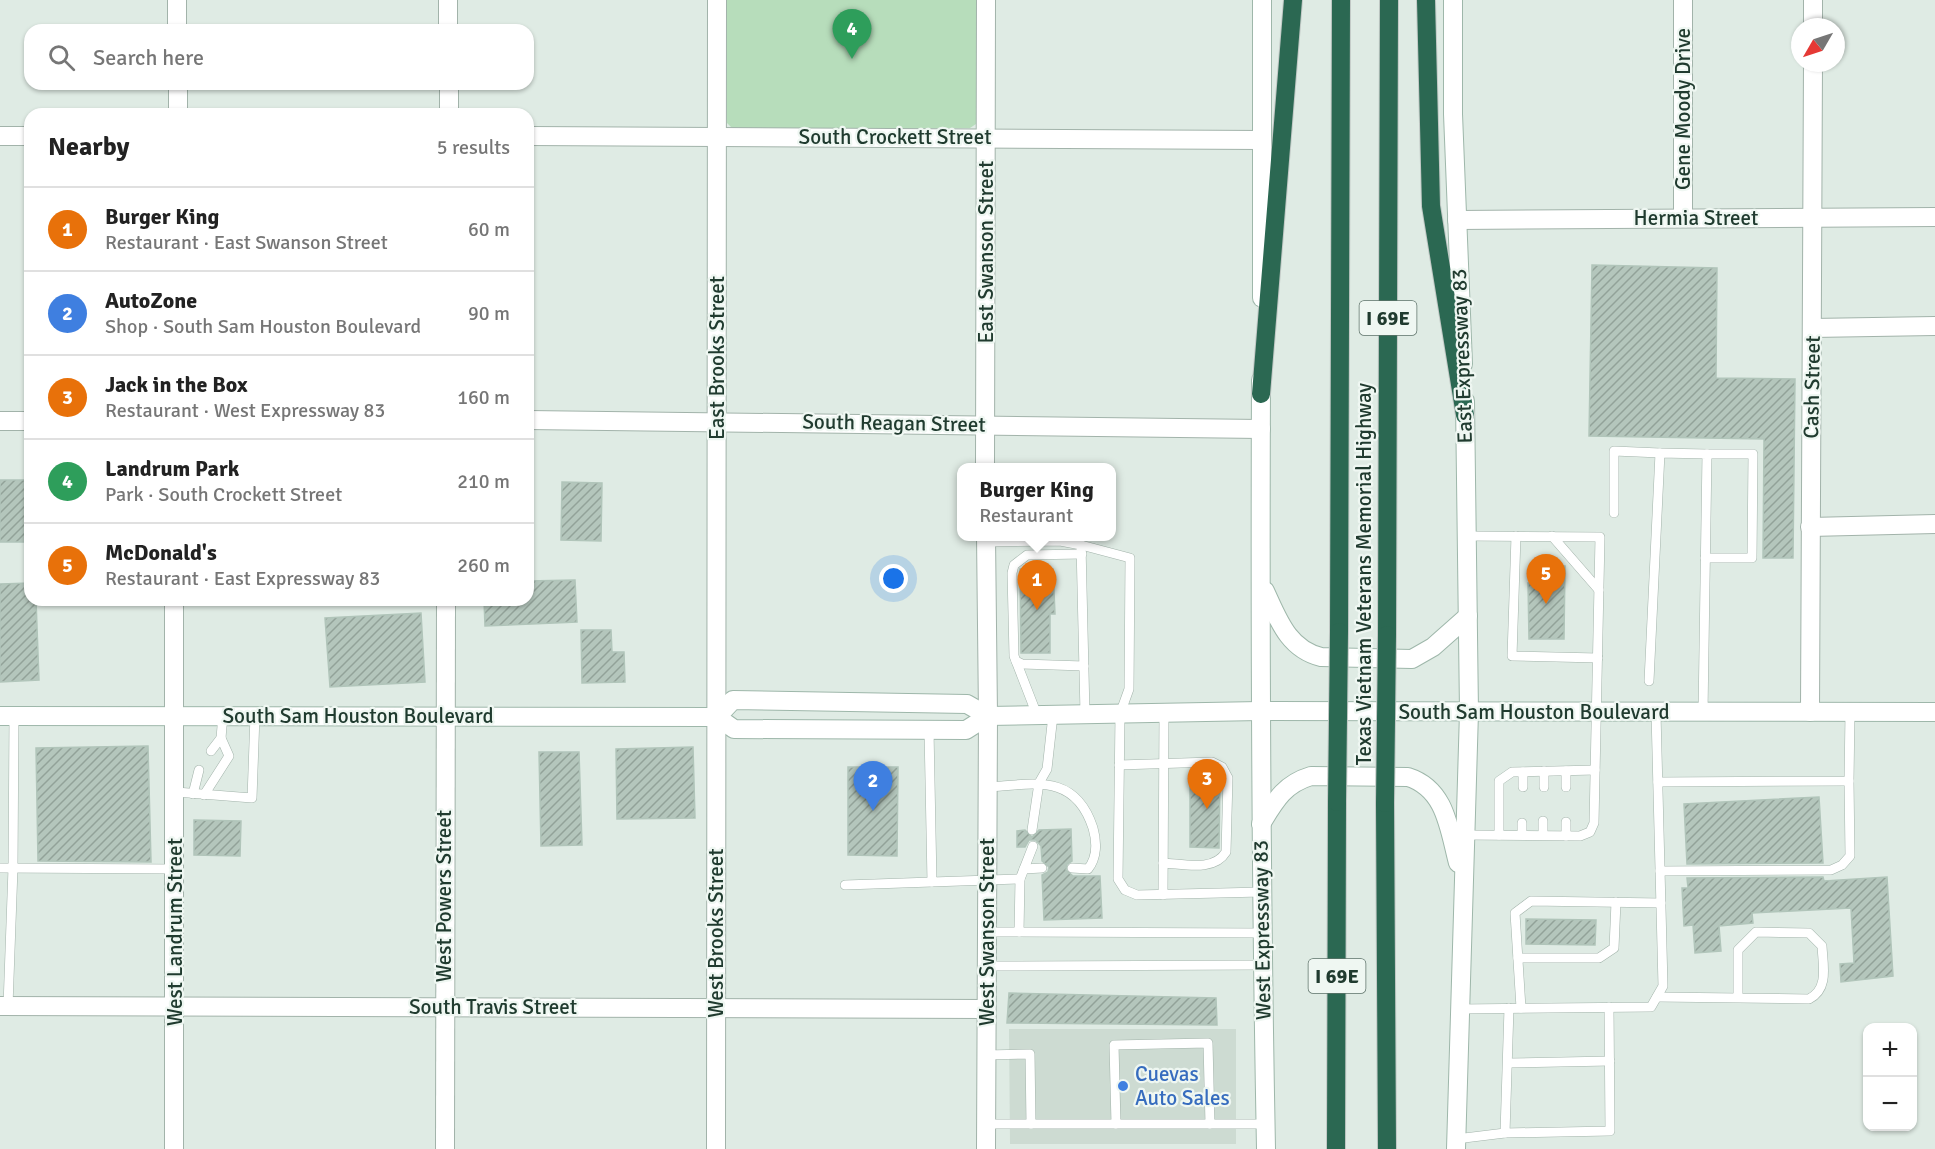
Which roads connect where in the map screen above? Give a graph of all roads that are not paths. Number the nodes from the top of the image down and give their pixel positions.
1 (177, 0) edge
2 (448, 0) edge
3 (717, 0) edge
4 (986, 0) edge
5 (1262, 0) edge
6 (1293, 0) edge
7 (1341, 0) edge
8 (1389, 0) edge
9 (1426, 0) edge
10 (1453, 0) edge
11 (1683, 0) edge
12 (1813, 0) edge
13 (1813, 18) edge
14 (177, 24) edge
15 (448, 24) edge
16 (1813, 72) edge
17 (178, 90) edge
18 (448, 90) edge
19 (178, 108) edge
20 (449, 108) edge
21 (0, 136) edge
22 (24, 136) edge
23 (534, 136) edge
24 (987, 136) junction
25 (717, 137) junction
26 (1262, 140) junction
27 (1935, 216) edge
28 (1683, 218) junction
29 (1812, 218) junction
30 (1457, 220) junction
31 (1935, 326) edge
32 (1812, 328) junction
33 (1261, 394) junction
34 (1465, 416) junction
35 (534, 420) edge
36 (0, 421) edge
37 (24, 421) edge
38 (716, 421) junction
39 (985, 424) junction
40 (1261, 429) junction
41 (1660, 453) junction
42 (1707, 454) junction
43 (985, 463) edge
44 (1614, 513) dead end
45 (1935, 524) edge
46 (1810, 527) junction
47 (1467, 536) junction
48 (1516, 536) junction
49 (1552, 536) junction
50 (986, 541) edge
51 (1060, 541) edge
52 (1082, 550) junction
53 (1705, 558) junction
54 (1262, 586) junction
55 (1599, 590) junction
56 (174, 606) edge
57 (446, 606) edge
58 (1468, 616) junction
59 (1598, 658) junction
60 (1016, 661) junction
61 (1084, 666) junction
62 (1649, 681) dead end
63 (1260, 711) junction
64 (1468, 712) junction
65 (1597, 712) junction
66 (1810, 712) junction
67 (1935, 712) edge
68 (1164, 713) junction
69 (1656, 713) junction
70 (1703, 713) junction
71 (1850, 713) junction
72 (1085, 714) junction
73 (1120, 714) junction
74 (176, 715) junction
75 (223, 715) junction
76 (255, 715) junction
77 (1045, 715) junction
78 (7, 716) edge
79 (445, 716) junction
80 (988, 716) junction
81 (717, 717) junction
82 (928, 730) junction
83 (221, 738) junction
84 (211, 751) dead end
85 (1119, 765) junction
86 (1164, 765) junction
87 (199, 770) dead end
88 (1595, 770) junction
89 (1544, 771) junction
90 (1566, 771) junction
91 (1523, 772) junction
92 (1850, 781) junction
93 (1658, 782) junction
94 (1039, 783) junction
95 (1544, 786) dead end
96 (988, 787) junction
97 (1523, 787) dead end
98 (1566, 787) dead end
99 (184, 793) junction
100 (204, 795) junction
101 (1543, 821) dead end
102 (1566, 822) dead end
103 (1522, 823) dead end
104 (1260, 825) junction
105 (1032, 830) dead end
106 (1464, 835) junction
107 (1499, 835) junction
108 (1522, 835) junction
109 (1543, 836) junction
110 (1566, 836) junction
111 (1033, 846) dead end
112 (1163, 863) junction
113 (0, 868) edge
114 (13, 868) junction
115 (1042, 868) dead end
116 (1072, 868) dead end
117 (176, 869) junction
118 (1024, 869) junction
119 (1660, 872) junction
120 (1020, 879) junction
121 (1463, 879) junction
122 (987, 881) junction
123 (932, 882) junction
124 (845, 885) dead end
125 (1262, 892) junction
126 (1163, 895) junction
127 (1616, 902) junction
128 (1661, 903) junction
129 (986, 932) junction
130 (1019, 932) junction
131 (1262, 933) junction
132 (0, 942) edge
133 (11, 942) junction
134 (1518, 958) junction
135 (986, 966) junction
136 (1263, 966) junction
137 (1657, 997) junction
138 (1738, 997) junction
139 (4, 1006) edge
140 (174, 1006) junction
141 (444, 1007) junction
142 (1609, 1007) junction
143 (1509, 1008) junction
144 (1521, 1008) junction
145 (715, 1009) junction
146 (986, 1009) junction
147 (1460, 1009) junction
148 (986, 1054) junction
149 (1610, 1061) junction
150 (1508, 1063) junction
151 (986, 1124) junction
152 (1031, 1124) junction
153 (1116, 1124) junction
154 (1210, 1124) junction
155 (1265, 1124) junction
156 (1505, 1133) junction
157 (1456, 1144) edge
158 (174, 1149) edge
159 (446, 1149) edge
160 (716, 1149) edge
161 (986, 1149) edge
162 (1266, 1149) edge
163 (1336, 1149) edge
164 (1387, 1149) edge

1 - 14 street
2 - 15 street
3 - 25 street, East Brooks Street
4 - 24 street, East Swanson Street
5 - 26 street
6 - 33 highway
7 - 163 highway, Texas Vietnam Veterans Memorial Highway / I 69E, bridge
8 - 164 highway, Texas Vietnam Veterans Memorial Highway / I 69E, bridge
9 - 34 highway
10 - 30 street, East Expressway 83
11 - 28 street, Gene Moody Drive
12 - 13 street
16 - 29 street, Cash Street
17 - 19 street
18 - 20 street
21 - 22 street
23 - 25 street, South Crockett Street
24 - 25 street, South Crockett Street
24 - 26 street, South Crockett Street
24 - 39 street, East Swanson Street
25 - 38 street, East Brooks Street
26 - 33 street
27 - 29 street, Hermia Street
28 - 29 street, Hermia Street
28 - 30 street, Hermia Street
29 - 32 street, Cash Street
30 - 34 street, East Expressway 83
31 - 32 street
32 - 46 street, Cash Street
33 - 40 street
34 - 47 street, East Expressway 83
35 - 38 street, South Reagan Street
36 - 37 street
38 - 39 street, South Reagan Street
38 - 81 street, East Brooks Street
39 - 40 street, South Reagan Street
39 - 43 street, East Swanson Street
40 - 54 street
41 - 42 lane
41 - 44 lane
41 - 62 lane
42 - 53 lane
42 - 53 lane
45 - 46 street
46 - 66 street, Cash Street
47 - 48 lane
47 - 58 street, East Expressway 83
48 - 49 lane
48 - 59 lane
49 - 55 lane
49 - 55 lane
50 - 80 street
51 - 52 lane
52 - 60 lane
52 - 61 lane
52 - 73 lane
53 - 70 lane
54 - 58 street
54 - 63 street
55 - 59 lane
56 - 74 street, West Landrum Street
57 - 79 street, West Powers Street
58 - 64 street, East Expressway 83
59 - 65 lane
60 - 61 lane
60 - 77 lane
61 - 72 lane
63 - 64 street, South Sam Houston Boulevard
63 - 68 street, South Sam Houston Boulevard
63 - 104 street, West Expressway 83
64 - 65 street, South Sam Houston Boulevard
64 - 106 street
65 - 69 street, South Sam Houston Boulevard
65 - 88 lane
66 - 70 street, South Sam Houston Boulevard
66 - 71 street, South Sam Houston Boulevard
67 - 71 street, South Sam Houston Boulevard
68 - 73 street, South Sam Houston Boulevard
68 - 86 lane
69 - 70 street, South Sam Houston Boulevard
69 - 93 lane
71 - 92 lane
72 - 73 street, South Sam Houston Boulevard
72 - 77 street, South Sam Houston Boulevard
73 - 85 lane
74 - 75 street, South Sam Houston Boulevard
74 - 78 street, South Sam Houston Boulevard
74 - 99 street, West Landrum Street
75 - 76 street, South Sam Houston Boulevard
75 - 83 lane
76 - 79 street, South Sam Houston Boulevard
76 - 100 lane
77 - 80 street, South Sam Houston Boulevard
77 - 94 lane
78 - 114 lane
79 - 81 street, South Sam Houston Boulevard
79 - 141 street, West Powers Street
80 - 81 street, South Sam Houston Boulevard
80 - 82 street, South Sam Houston Boulevard
80 - 96 street, West Swanson Street
81 - 82 street, South Sam Houston Boulevard
81 - 145 street, West Brooks Street
82 - 123 lane
83 - 84 lane
83 - 100 lane
85 - 86 lane
85 - 126 lane
86 - 112 lane
86 - 112 lane
87 - 99 lane
88 - 90 lane
88 - 110 lane
89 - 90 lane
89 - 91 lane
89 - 95 lane
90 - 98 lane
91 - 97 lane
91 - 107 lane
92 - 93 lane
92 - 119 lane
93 - 119 lane
94 - 96 lane
94 - 105 lane
94 - 116 lane
96 - 122 street, West Swanson Street
99 - 100 lane
99 - 117 street, West Landrum Street
101 - 109 lane
102 - 110 lane
103 - 108 lane
104 - 121 street
104 - 125 street, West Expressway 83
106 - 107 lane
106 - 121 street
107 - 108 lane
108 - 109 lane
109 - 110 lane
111 - 118 lane
112 - 126 lane
113 - 114 lane
114 - 117 lane
114 - 133 lane
115 - 118 lane
117 - 140 street, West Landrum Street
118 - 120 lane
119 - 128 lane
120 - 122 lane
120 - 130 lane
121 - 147 street
122 - 123 lane
122 - 129 street, West Swanson Street
123 - 124 lane
125 - 126 lane
125 - 131 street, West Expressway 83
127 - 128 lane
127 - 134 lane
127 - 134 lane
128 - 137 lane
129 - 130 lane
129 - 135 street, West Swanson Street
130 - 131 lane
131 - 136 street, West Expressway 83
132 - 133 lane
133 - 139 lane
134 - 144 lane
135 - 136 lane
135 - 146 street, West Swanson Street
136 - 155 street, West Expressway 83
137 - 138 lane
137 - 142 lane
138 - 138 lane
139 - 140 street, South Travis Street
140 - 141 street, South Travis Street
140 - 158 street, West Landrum Street
141 - 145 street, South Travis Street
141 - 159 street, West Powers Street
142 - 144 lane
142 - 149 lane
143 - 144 lane
143 - 147 lane
143 - 150 lane
145 - 146 street, South Travis Street
145 - 160 street, West Brooks Street
146 - 148 street, West Swanson Street
147 - 157 street
148 - 151 street, West Swanson Street
148 - 152 lane
149 - 150 lane
149 - 156 lane
150 - 156 lane
151 - 152 lane
151 - 161 street, West Swanson Street
152 - 153 lane
153 - 154 lane
153 - 154 lane
154 - 155 lane
155 - 162 street, West Expressway 83
156 - 157 lane

